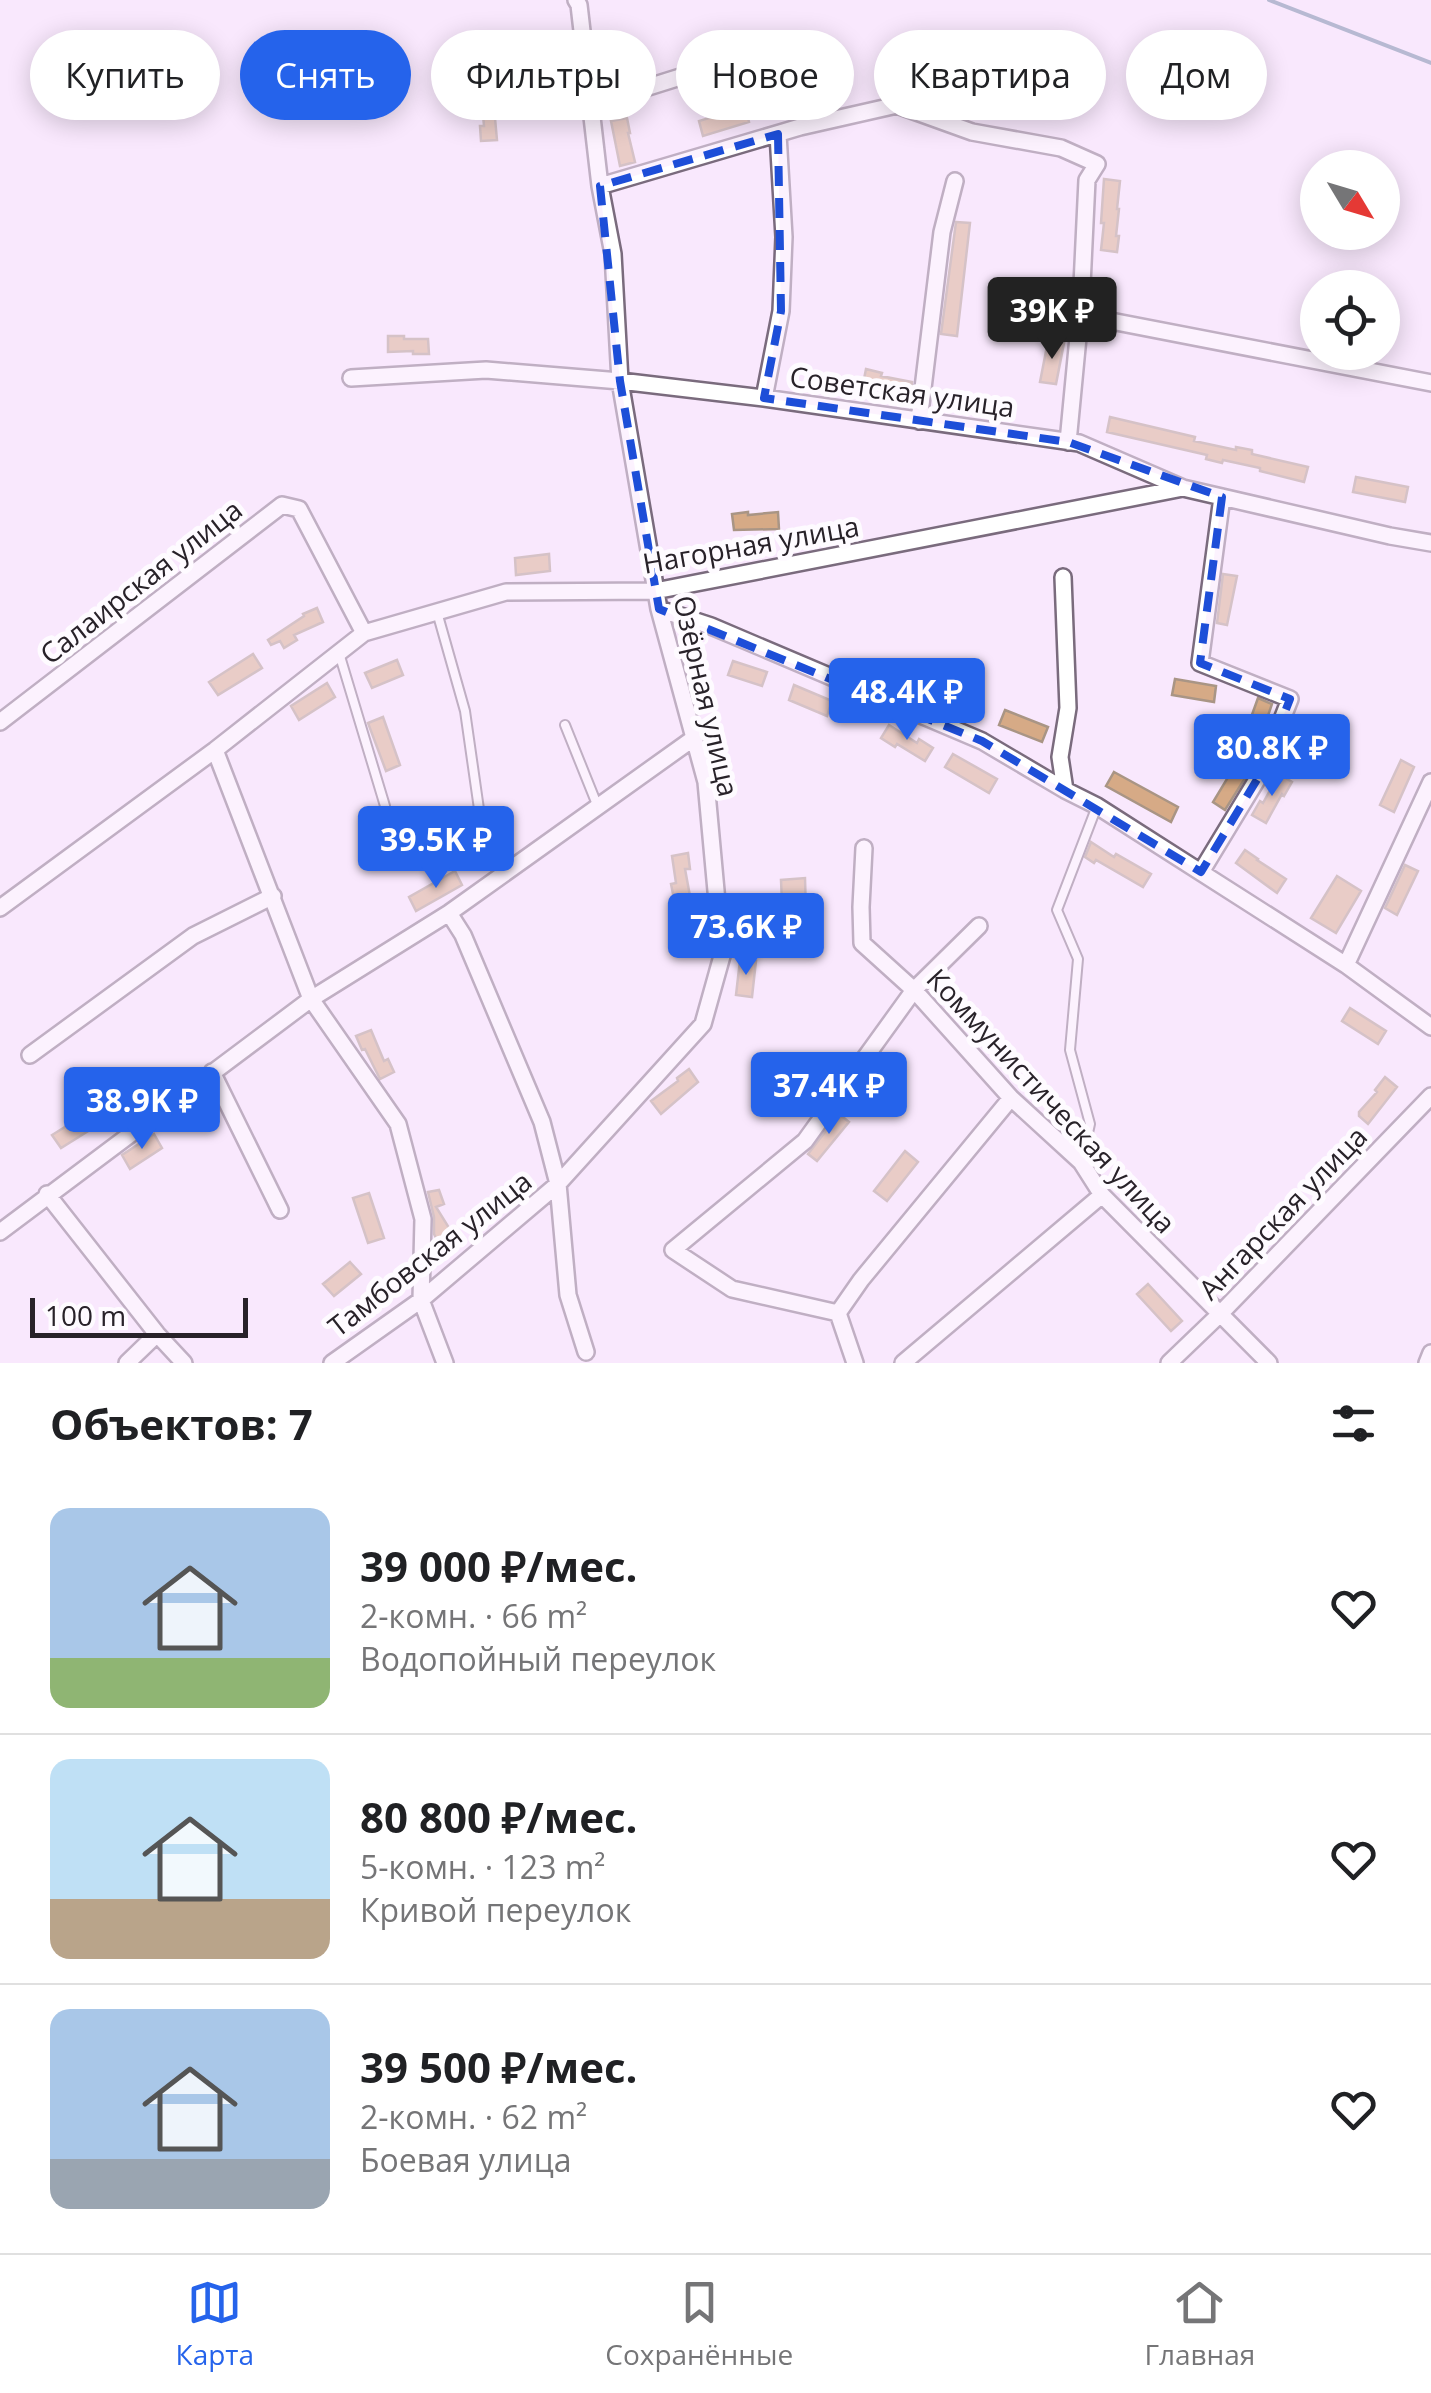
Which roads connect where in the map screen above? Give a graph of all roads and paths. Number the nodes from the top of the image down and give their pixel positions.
1 (576, 0) edge
2 (581, 30) edge
3 (592, 120) edge
4 (778, 134) junction
5 (954, 180) dead end
6 (600, 186) junction
7 (1080, 315) junction
8 (351, 378) dead end
9 (620, 381) junction
10 (1431, 383) edge
11 (764, 398) junction
12 (919, 420) junction
13 (1068, 442) junction
14 (1183, 488) junction
15 (1222, 497) junction
16 (1431, 543) edge
17 (1063, 577) dead end
18 (655, 591) junction
19 (658, 609) junction
20 (437, 612) junction
21 (364, 633) junction
22 (339, 653) junction
23 (0, 722) edge
24 (565, 725) dead end
25 (694, 738) junction
26 (215, 750) junction
27 (1431, 782) edge
28 (1065, 790) junction
29 (385, 806) dead end
30 (1098, 806) junction
31 (598, 807) junction
32 (480, 816) dead end
33 (864, 848) dead end
34 (1201, 872) junction
35 (273, 896) junction
36 (0, 908) edge
37 (450, 913) junction
38 (979, 926) dead end
39 (1346, 966) junction
40 (914, 990) junction
41 (312, 999) junction
42 (1431, 1028) edge
43 (30, 1055) dead end
44 (212, 1072) junction
45 (1431, 1096) edge
46 (1011, 1098) junction
47 (1081, 1162) junction
48 (558, 1184) junction
49 (47, 1194) junction
50 (1102, 1196) junction
51 (280, 1210) dead end
52 (0, 1232) edge
53 (421, 1300) junction
54 (838, 1313) junction
55 (1220, 1314) junction
56 (157, 1334) junction
57 (586, 1352) dead end
58 (1431, 1353) edge
59 (127, 1363) edge
60 (184, 1363) edge
61 (332, 1363) edge
62 (445, 1363) edge
63 (855, 1363) edge
64 (903, 1363) edge
65 (1169, 1363) edge
66 (1269, 1363) edge
67 (1427, 1363) edge

1 - 2 street, Озёрная улица
3 - 6 street, Озёрная улица
4 - 6 street
4 - 7 street
4 - 11 street
5 - 12 street
6 - 9 street, Озёрная улица
7 - 10 street
7 - 13 street
8 - 9 street, Советская улица
9 - 11 street, Советская улица
9 - 18 street, Озёрная улица
11 - 12 street, Советская улица
12 - 13 street, Советская улица
13 - 14 street, Советская улица
14 - 15 street, Советская улица
14 - 18 street, Нагорная улица
15 - 16 street, Советская улица
15 - 34 street
17 - 28 street
18 - 19 street, Озёрная улица
18 - 20 street, Нагорная улица
19 - 25 street, Озёрная улица
19 - 28 street
20 - 21 street, Нагорная улица
20 - 32 lane
21 - 22 street, Нагорная улица
21 - 23 street, Салаирская улица
22 - 26 street, Нагорная улица
22 - 29 lane
24 - 31 lane
25 - 31 street
25 - 48 street, Озёрная улица
26 - 35 street
26 - 36 street, Нагорная улица
27 - 39 street
28 - 30 street
30 - 34 street
30 - 47 lane
31 - 37 street
33 - 40 street, Коммунистическая улица
34 - 39 street
35 - 41 street
35 - 43 street
37 - 41 street
37 - 48 street
38 - 40 street
39 - 42 street
40 - 46 street, Коммунистическая улица
40 - 54 street
41 - 44 street
41 - 53 street
44 - 49 street
44 - 51 street
45 - 55 street, Ангарская улица
46 - 47 street, Коммунистическая улица
46 - 54 street
47 - 50 street, Коммунистическая улица
48 - 53 street, Тамбовская улица
48 - 57 street
49 - 52 street
49 - 56 street
50 - 55 street, Коммунистическая улица
50 - 64 street
53 - 61 street, Тамбовская улица
53 - 62 street
54 - 63 street
55 - 65 street, Ангарская улица
55 - 66 street, Коммунистическая улица
56 - 59 street
56 - 60 street
58 - 67 street

